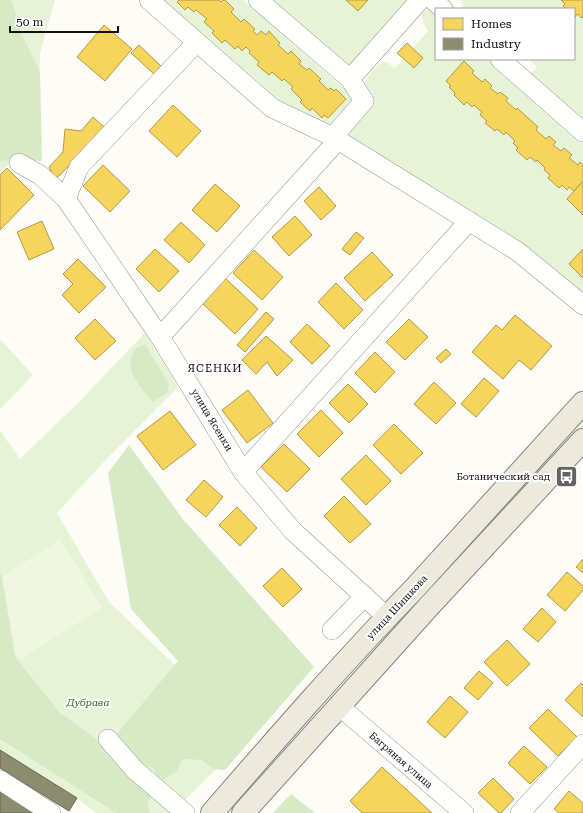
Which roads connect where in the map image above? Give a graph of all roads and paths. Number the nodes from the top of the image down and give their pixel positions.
1 (149, 0) edge
2 (258, 0) edge
3 (420, 0) edge
4 (433, 0) edge
5 (442, 8) edge
6 (197, 42) junction
7 (501, 60) edge
8 (350, 79) junction
9 (583, 132) edge
10 (335, 139) junction
11 (19, 163) dead end
12 (66, 199) junction
13 (469, 221) junction
14 (583, 305) edge
15 (160, 337) junction
16 (583, 403) edge
17 (583, 440) edge
18 (243, 472) junction
19 (414, 589) junction
20 (365, 596) junction
21 (431, 604) junction
22 (387, 617) junction
23 (332, 630) dead end
24 (340, 706) junction
25 (108, 739) dead end
26 (583, 744) edge
27 (0, 780) edge
28 (51, 813) edge
29 (184, 813) edge
30 (212, 813) edge
31 (243, 813) edge
32 (464, 813) edge
33 (520, 813) edge

1 - 6 street
2 - 8 street
3 - 8 street
4 - 5 street
6 - 10 street
6 - 12 street
7 - 9 street
8 - 10 street
10 - 13 street
10 - 15 street
11 - 12 street, улица Ясенки
12 - 15 street, улица Ясенки
13 - 14 street
13 - 18 street
15 - 18 street, улица Ясенки
16 - 19 main road, улица Шишкова
17 - 21 main road
18 - 20 street, улица Ясенки
19 - 21 main road
19 - 22 main road, улица Шишкова
20 - 22 street, улица Ясенки
20 - 23 street
21 - 24 main road
22 - 30 main road, улица Шишкова
24 - 31 main road
24 - 32 street, Багряная улица
25 - 29 street
26 - 33 street
27 - 28 street

